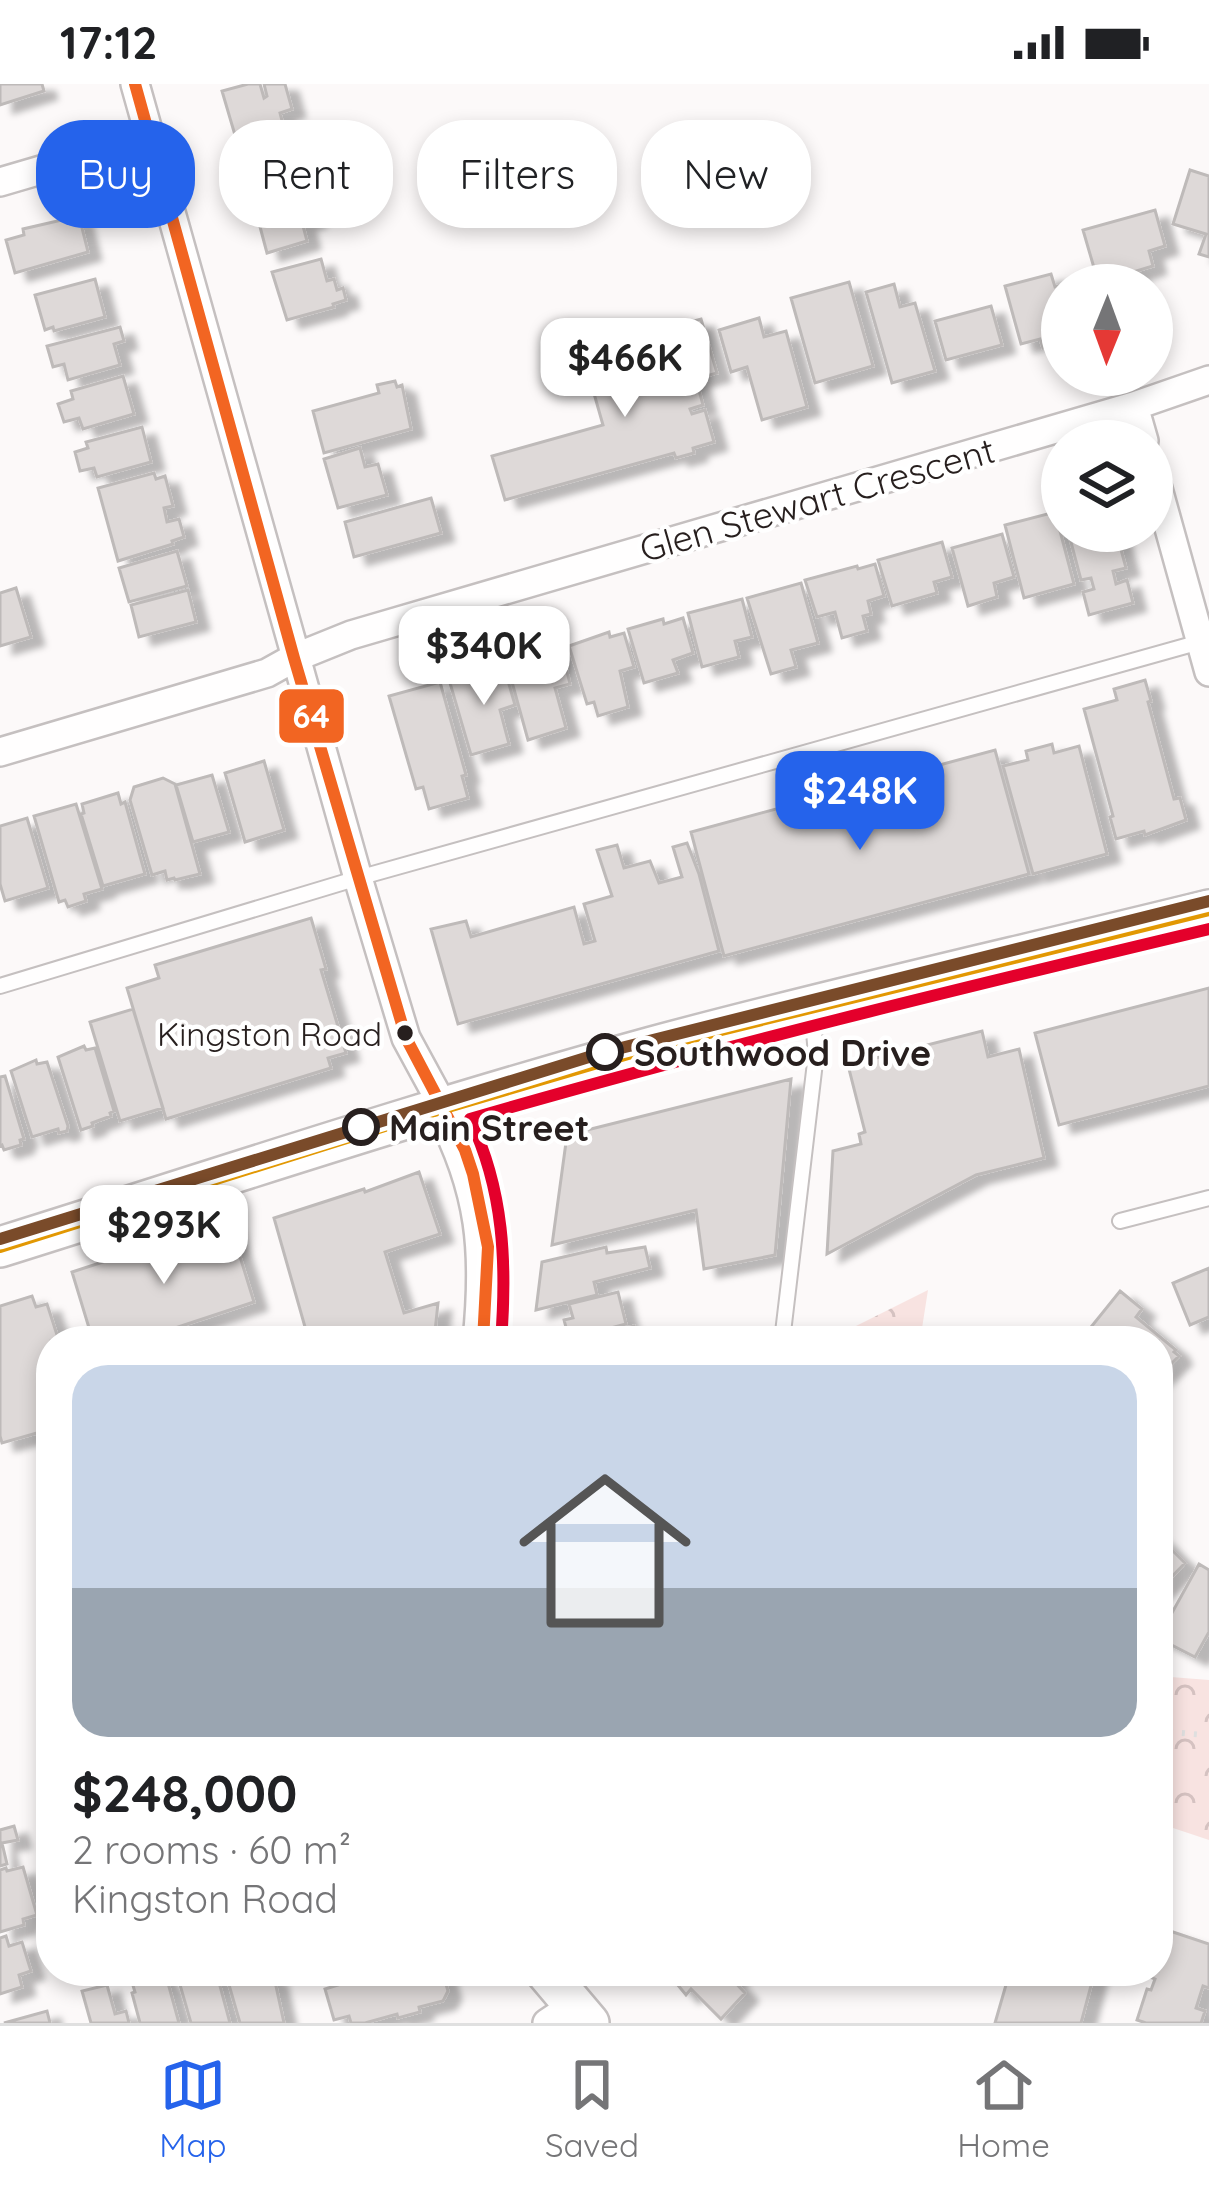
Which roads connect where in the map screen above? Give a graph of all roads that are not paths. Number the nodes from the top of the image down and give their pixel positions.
1 (135, 84) edge
2 (145, 120) edge
3 (36, 171) edge
4 (0, 182) edge
5 (175, 228) edge
6 (1209, 380) edge
7 (1134, 406) junction
8 (1138, 420) edge
9 (1173, 543) edge
10 (1200, 642) junction
11 (294, 658) junction
12 (1209, 672) edge
13 (0, 752) edge
14 (358, 878) junction
15 (1209, 910) edge
16 (0, 986) edge
17 (812, 1006) junction
18 (444, 1108) junction
19 (1209, 1198) edge
20 (1120, 1221) dead end
21 (0, 1247) edge
22 (484, 1326) edge
23 (784, 1326) edge
24 (553, 1986) edge
25 (570, 2017) edge

1 - 2 street
3 - 4 street
5 - 11 street
6 - 7 street, Glen Stewart Crescent
7 - 8 street
7 - 11 street, Glen Stewart Crescent
9 - 10 street
10 - 12 street
10 - 14 lane
11 - 13 street, Glen Stewart Crescent
11 - 14 street
14 - 16 lane
14 - 18 street
15 - 17 main road
17 - 18 main road
17 - 23 lane
18 - 21 main road
18 - 22 main road
19 - 20 lane
24 - 25 main road

